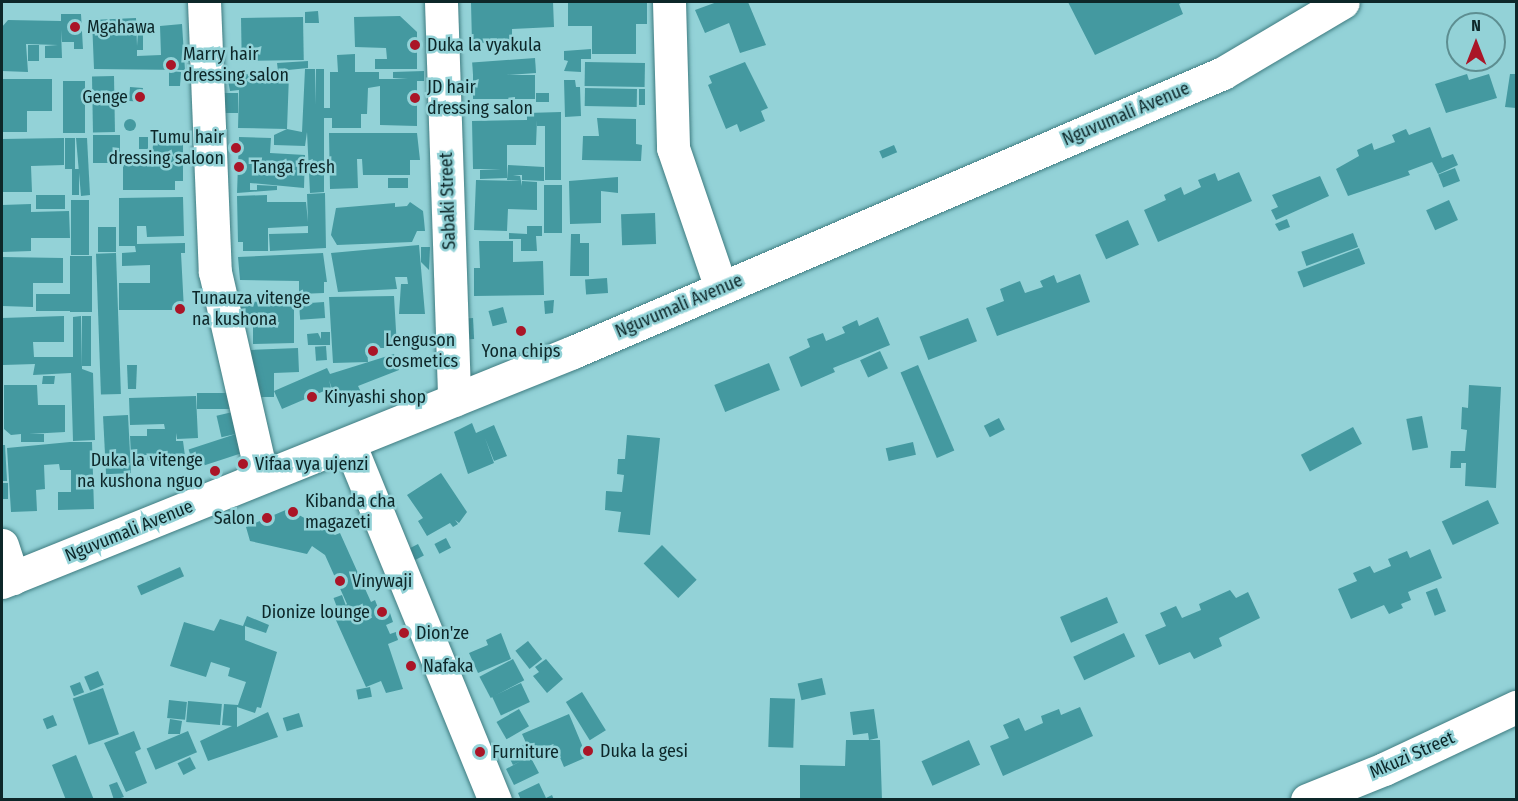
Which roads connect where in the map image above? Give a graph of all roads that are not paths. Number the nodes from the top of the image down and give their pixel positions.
1 (204, 2) edge
2 (441, 2) edge
3 (669, 2) edge
4 (1342, 2) edge
5 (721, 288) junction
6 (454, 400) junction
7 (349, 443) junction
8 (262, 477) junction
9 (2, 545) edge
10 (7, 580) edge
11 (1516, 707) edge
12 (495, 800) edge
13 (1306, 800) edge

1 - 8 street
2 - 6 street, Sabaki Street
3 - 5 street
4 - 5 street, Nguvumali Avenue
5 - 6 street, Nguvumali Avenue
6 - 7 street, Nguvumali Avenue
7 - 8 street, Nguvumali Avenue
7 - 12 street
8 - 10 street, Nguvumali Avenue
9 - 10 street
11 - 13 street, Mkuzi Street

